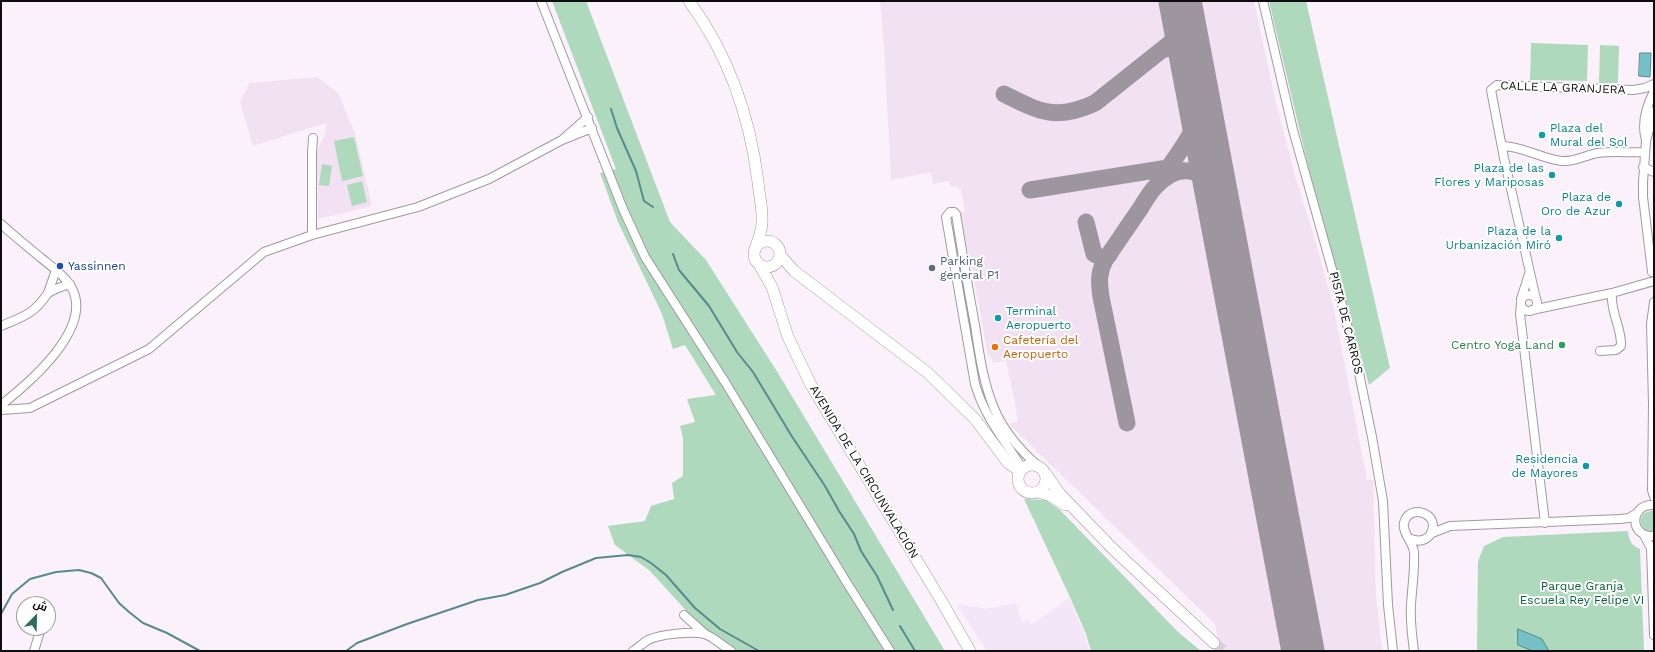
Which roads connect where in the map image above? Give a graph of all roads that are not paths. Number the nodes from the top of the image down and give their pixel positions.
1 (540, 1) edge
2 (689, 1) edge
3 (1263, 1) edge
4 (1654, 84) edge
5 (1633, 90) junction
6 (1654, 91) edge
7 (1650, 98) junction
8 (1654, 111) edge
9 (588, 118) junction
10 (592, 128) junction
11 (313, 138) dead end
12 (562, 140) junction
13 (1646, 141) junction
14 (1502, 146) junction
15 (1645, 152) junction
16 (1643, 166) junction
17 (1654, 172) edge
18 (762, 221) junction
19 (1, 224) edge
20 (312, 235) junction
21 (774, 243) junction
22 (756, 246) junction
23 (1652, 253) edge
24 (963, 256) junction
25 (954, 258) junction
26 (776, 262) junction
27 (760, 266) junction
28 (56, 270) junction
29 (1529, 274) junction
30 (1653, 275) edge
31 (70, 284) junction
32 (772, 287) junction
33 (48, 293) junction
34 (1612, 293) junction
35 (1536, 301) junction
36 (1521, 302) junction
37 (1654, 302) edge
38 (972, 308) junction
39 (1544, 308) junction
40 (963, 309) junction
41 (1529, 310) junction
42 (1521, 319) junction
43 (1, 326) edge
44 (1600, 351) dead end
45 (981, 358) junction
46 (971, 360) junction
47 (1, 406) edge
48 (1, 410) edge
49 (1005, 459) junction
50 (1037, 466) junction
51 (1021, 470) junction
52 (1046, 474) junction
53 (1018, 483) junction
54 (1040, 492) junction
55 (1653, 493) edge
56 (1654, 505) edge
57 (1644, 506) junction
58 (1637, 513) junction
59 (1081, 517) junction
60 (1432, 520) junction
61 (1620, 520) junction
62 (1545, 523) junction
63 (1450, 526) junction
64 (1641, 532) junction
65 (1432, 533) junction
66 (1654, 536) edge
67 (1410, 538) junction
68 (1422, 540) junction
69 (1414, 558) junction
70 (684, 615) dead end
71 (705, 634) junction
72 (1654, 635) edge
73 (39, 636) edge
74 (1214, 644) tunnel mouth
75 (34, 651) edge
76 (633, 651) edge
77 (731, 651) edge
78 (890, 651) edge
79 (970, 651) edge
80 (1393, 651) edge
81 (1414, 651) edge

1 - 9 street
2 - 18 main road
3 - 80 street, PISTA DE CARROS
4 - 5 street, CALLE LA GRANJERA
5 - 7 street, CALLE LA GRANJERA
5 - 14 street, CALLE LA GRANJERA
6 - 7 street
7 - 13 street
8 - 13 street
9 - 10 street
9 - 12 street
10 - 12 street
10 - 78 street
11 - 20 street
12 - 20 street
13 - 15 street
14 - 15 street
14 - 29 street, CALLE LA GRANJERA
15 - 16 street
16 - 17 street
16 - 23 street
18 - 21 main road
18 - 22 main road
19 - 28 street
20 - 48 street
21 - 22 main road
21 - 26 main road
22 - 27 main road
23 - 30 street
24 - 25 street
24 - 25 street
24 - 38 street
25 - 40 street
26 - 27 main road
26 - 32 main road
26 - 49 main road
27 - 32 main road
28 - 31 street
28 - 33 street
29 - 35 street, CALLE LA GRANJERA
29 - 36 street, CALLE LA GRANJERA
30 - 34 street
31 - 33 street
31 - 47 street
32 - 79 main road, AVENIDA DE LA CIRCUNVALACIÓN
33 - 43 street
34 - 39 street
34 - 44 street
35 - 36 street
35 - 39 street
35 - 41 street
36 - 41 street
36 - 42 street, CALLE LA GRANJERA
37 - 55 street
38 - 40 street
38 - 45 street
39 - 41 street
40 - 46 street
41 - 42 street
42 - 62 street, CALLE LA GRANJERA
45 - 46 street
45 - 50 street
46 - 51 street
49 - 51 main road
49 - 53 main road
50 - 51 main road
50 - 52 main road
51 - 53 main road
52 - 54 main road
52 - 59 main road
53 - 54 main road
54 - 59 main road
55 - 57 street
56 - 57 street
57 - 58 street
58 - 61 street
58 - 64 street
59 - 74 main road
60 - 63 street
60 - 65 street
60 - 67 street
61 - 62 street
61 - 64 street
62 - 63 street
63 - 65 street
64 - 66 street
64 - 72 street
65 - 68 street
67 - 68 street
67 - 69 street
68 - 69 street
69 - 81 street
70 - 71 street
71 - 76 street
71 - 77 street
73 - 75 street

